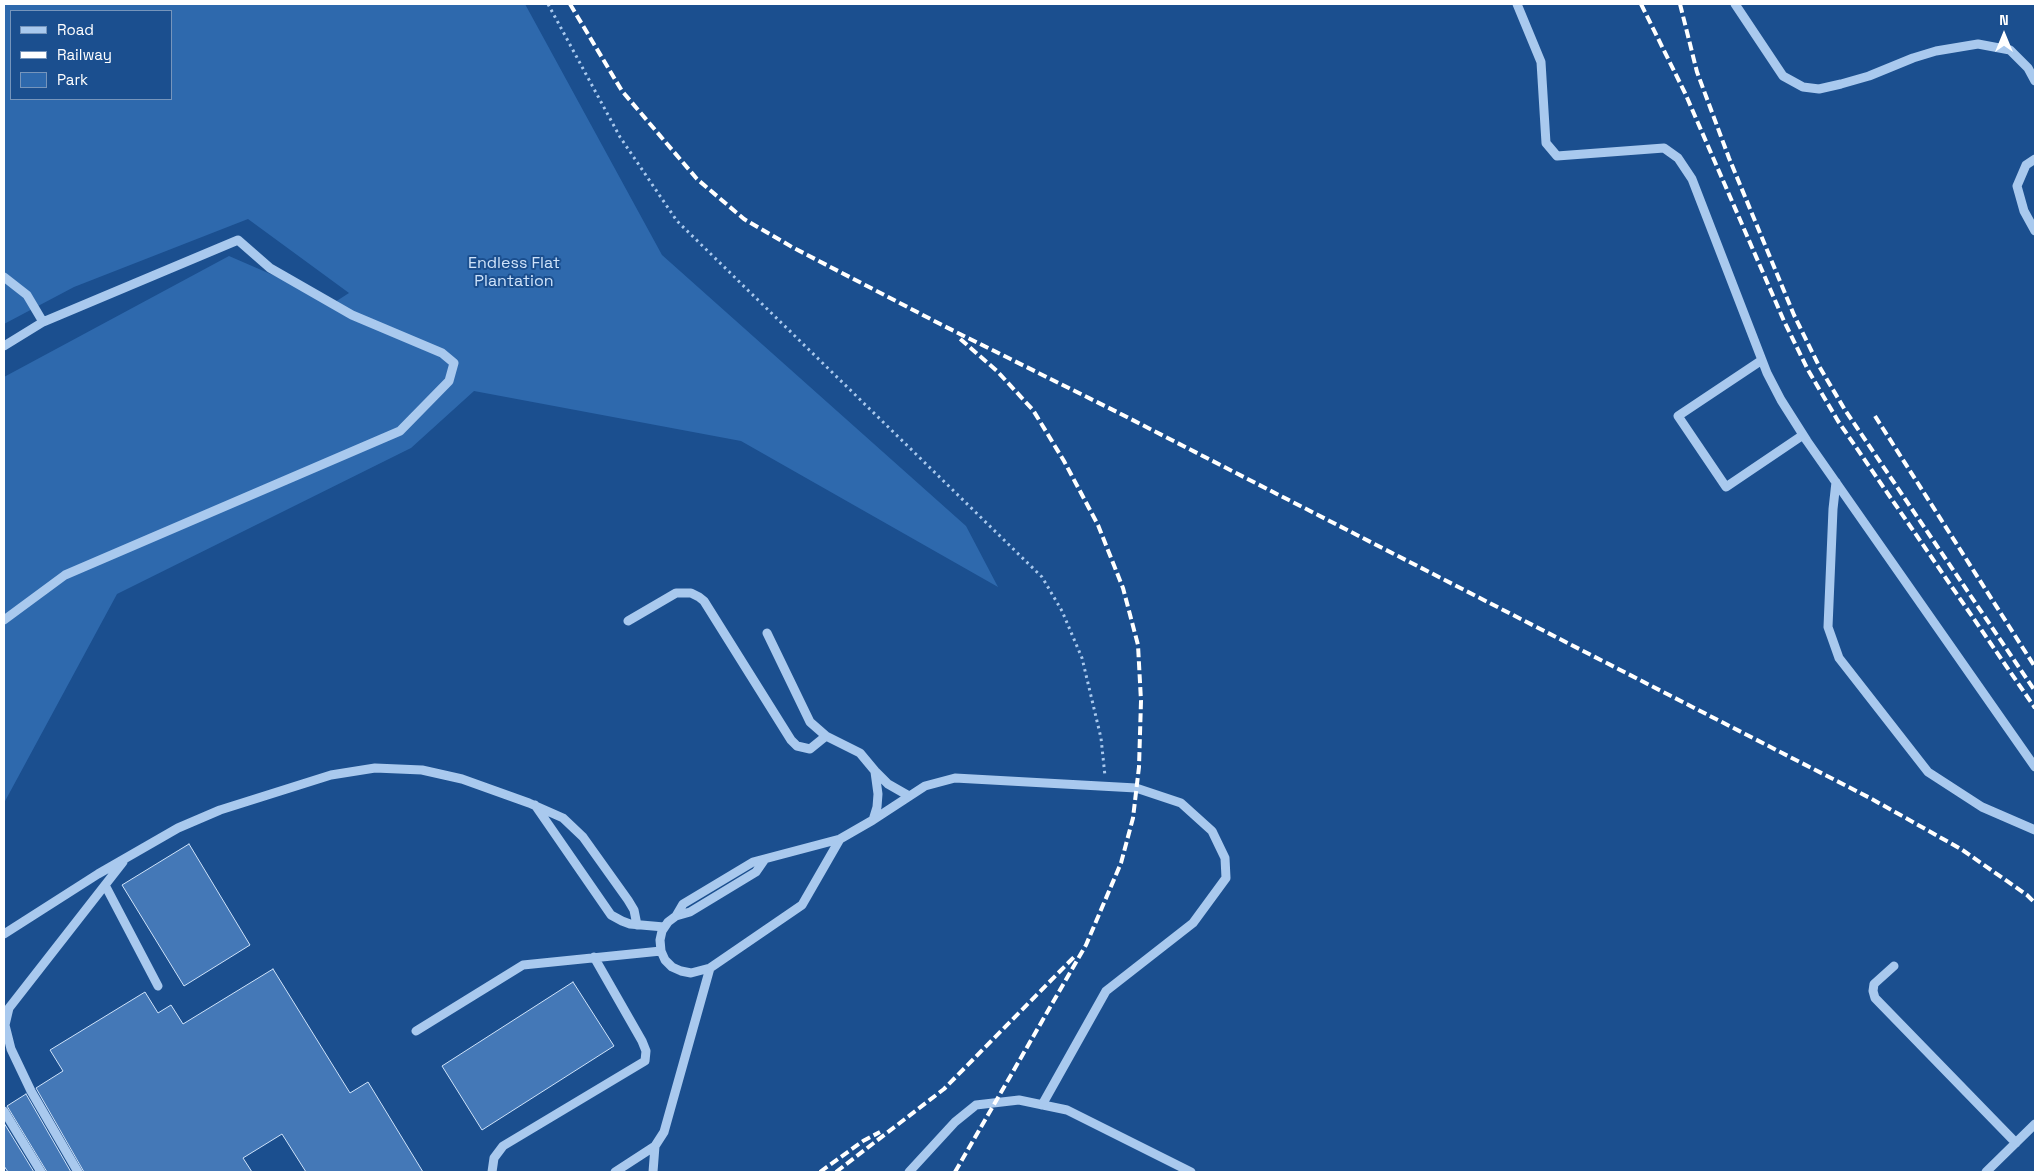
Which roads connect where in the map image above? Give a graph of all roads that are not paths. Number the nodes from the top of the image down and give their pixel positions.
1 (1517, 4) edge
2 (1735, 4) edge
3 (2035, 81) edge
4 (2035, 159) edge
5 (2035, 231) edge
6 (4, 277) edge
7 (44, 322) junction
8 (4, 346) edge
9 (1762, 360) junction
10 (1804, 435) junction
11 (1836, 482) junction
12 (4, 620) edge
13 (628, 621) dead end
14 (767, 632) dead end
15 (826, 736) junction
16 (2035, 767) edge
17 (875, 771) junction
18 (909, 796) junction
19 (535, 805) junction
20 (873, 820) junction
21 (2035, 830) edge
22 (840, 839) junction
23 (126, 858) junction
24 (105, 884) junction
25 (637, 925) junction
26 (664, 927) junction
27 (4, 933) edge
28 (661, 951) junction
29 (594, 957) junction
30 (1894, 966) dead end
31 (710, 968) junction
32 (158, 986) dead end
33 (416, 1031) dead end
34 (1042, 1105) junction
35 (4, 1111) edge
36 (2035, 1124) edge
37 (2016, 1142) junction
38 (655, 1146) junction
39 (1990, 1171) edge
40 (41, 1172) edge
41 (78, 1172) edge
42 (492, 1172) edge
43 (615, 1172) edge
44 (653, 1172) edge
45 (909, 1172) edge
46 (1190, 1172) edge

1 - 9 lane
2 - 3 lane
4 - 5 lane
6 - 7 lane
7 - 8 lane
7 - 12 lane
9 - 10 lane
9 - 10 lane
10 - 11 lane
11 - 16 lane
11 - 21 lane
13 - 15 lane
14 - 15 lane
15 - 17 lane
17 - 18 lane
17 - 20 lane
18 - 20 lane
18 - 34 lane
19 - 23 lane
19 - 25 lane
19 - 25 lane
20 - 22 lane
22 - 26 lane
22 - 31 lane
23 - 24 lane
23 - 27 lane
24 - 32 lane
24 - 41 lane
25 - 26 lane
26 - 28 lane
28 - 29 lane
28 - 31 lane
29 - 33 lane
29 - 42 lane
30 - 37 lane
31 - 38 lane
34 - 45 lane
34 - 46 lane
35 - 40 lane
36 - 37 lane
37 - 39 lane
38 - 43 lane
38 - 44 lane

